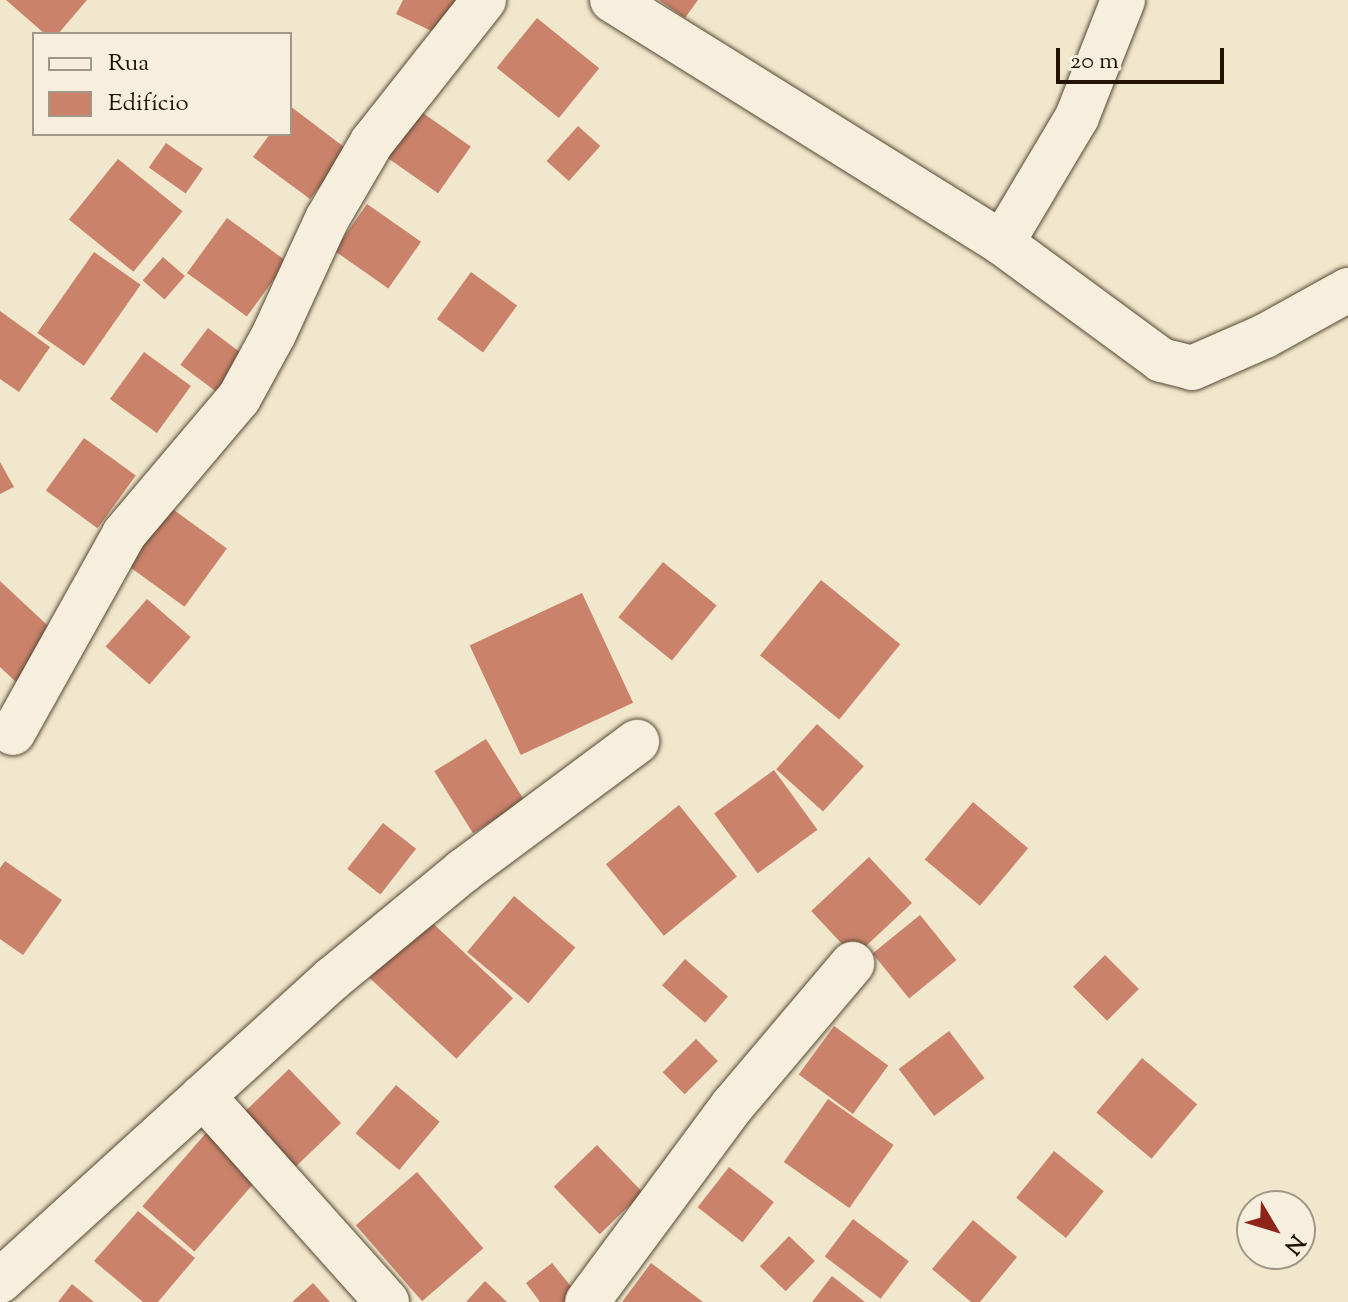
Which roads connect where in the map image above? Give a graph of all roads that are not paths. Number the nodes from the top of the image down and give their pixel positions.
1 (484, 0) edge
2 (612, 0) edge
3 (1116, 6) edge
4 (1002, 243) junction
5 (1348, 290) edge
6 (13, 733) dead end
7 (637, 742) dead end
8 (852, 964) dead end
9 (203, 1096) junction
10 (0, 1281) edge
11 (387, 1302) edge
12 (587, 1302) edge

1 - 6 street
2 - 4 street
3 - 4 street
4 - 5 street
7 - 9 street
8 - 12 street
9 - 10 street
9 - 11 street

